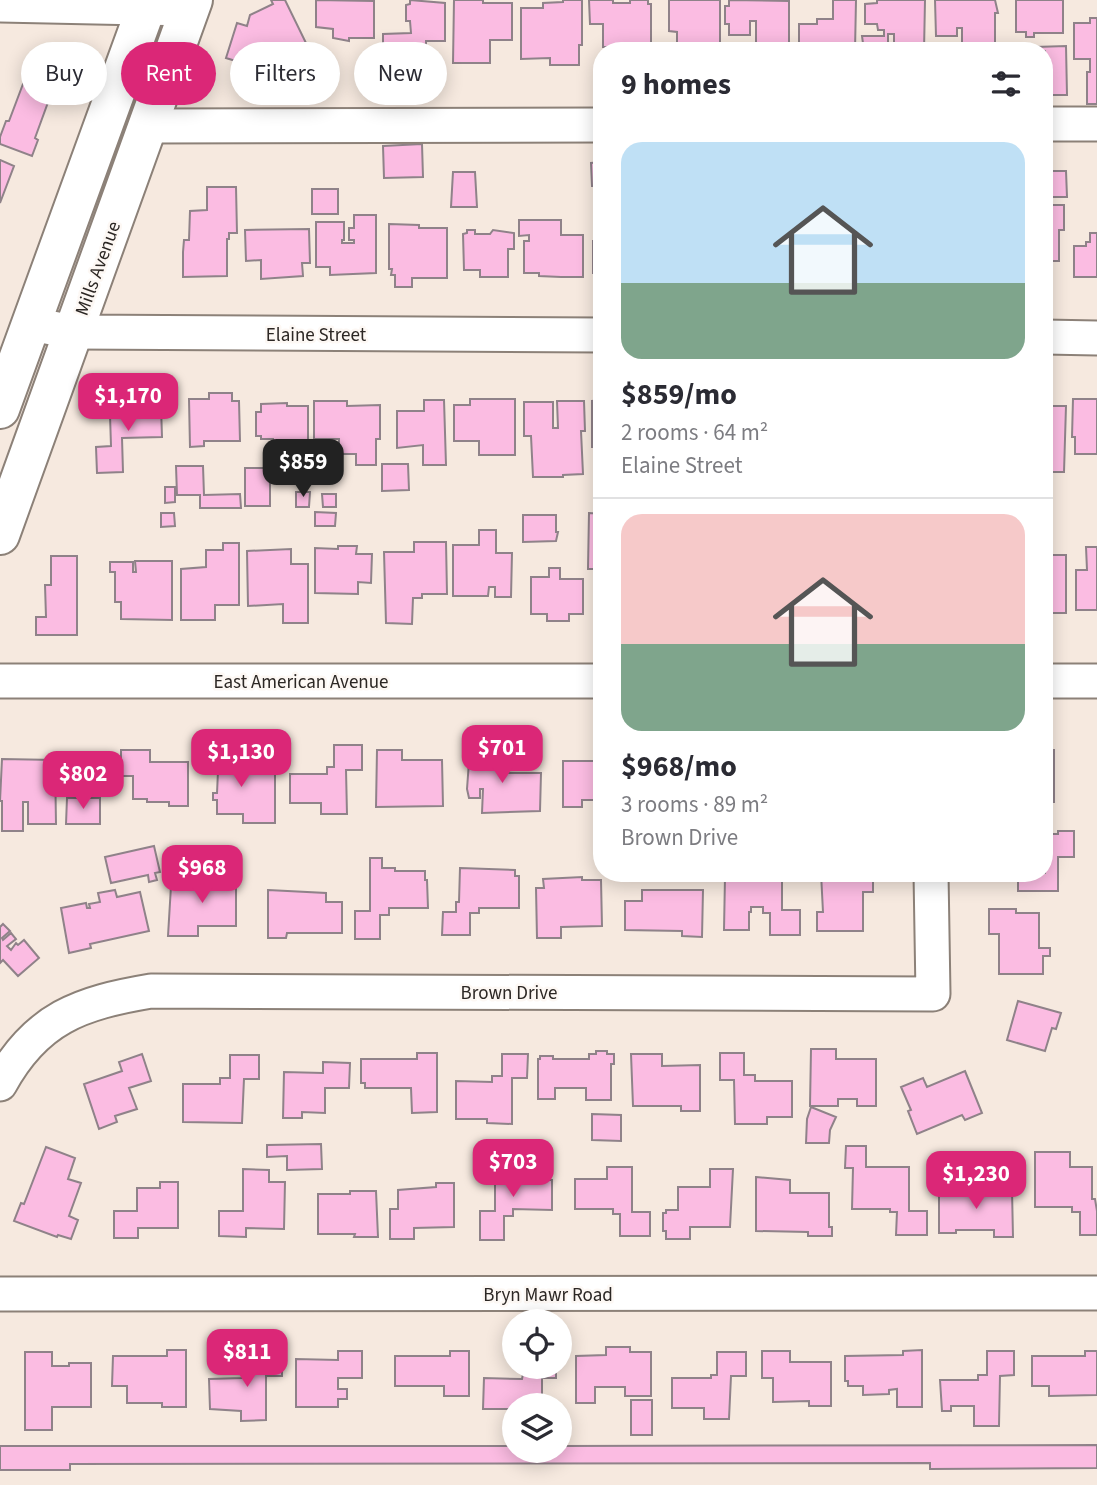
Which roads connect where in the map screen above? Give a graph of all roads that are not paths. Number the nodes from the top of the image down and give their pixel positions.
1 (19, 4) edge
2 (147, 4) edge
3 (191, 4) edge
4 (1053, 124) edge
5 (1097, 124) edge
6 (593, 125) edge
7 (149, 126) junction
8 (31, 324) junction
9 (73, 332) junction
10 (593, 335) edge
11 (1053, 337) edge
12 (1097, 338) edge
13 (0, 409) edge
14 (0, 535) edge
15 (0, 681) edge
16 (593, 681) edge
17 (1053, 681) edge
18 (1097, 681) edge
19 (931, 882) edge
20 (0, 1084) edge
21 (1097, 1293) edge
22 (0, 1294) edge

1 - 2 street
2 - 3 street
2 - 8 main road
3 - 7 main road, Mills Avenue
4 - 5 street
6 - 7 street
7 - 9 main road, Mills Avenue
8 - 9 street, Elaine Street
8 - 13 main road
9 - 10 street, Elaine Street
9 - 14 main road, Mills Avenue
11 - 12 street
15 - 16 street, East American Avenue
17 - 18 street
19 - 20 street, Brown Drive
21 - 22 street, Bryn Mawr Road

